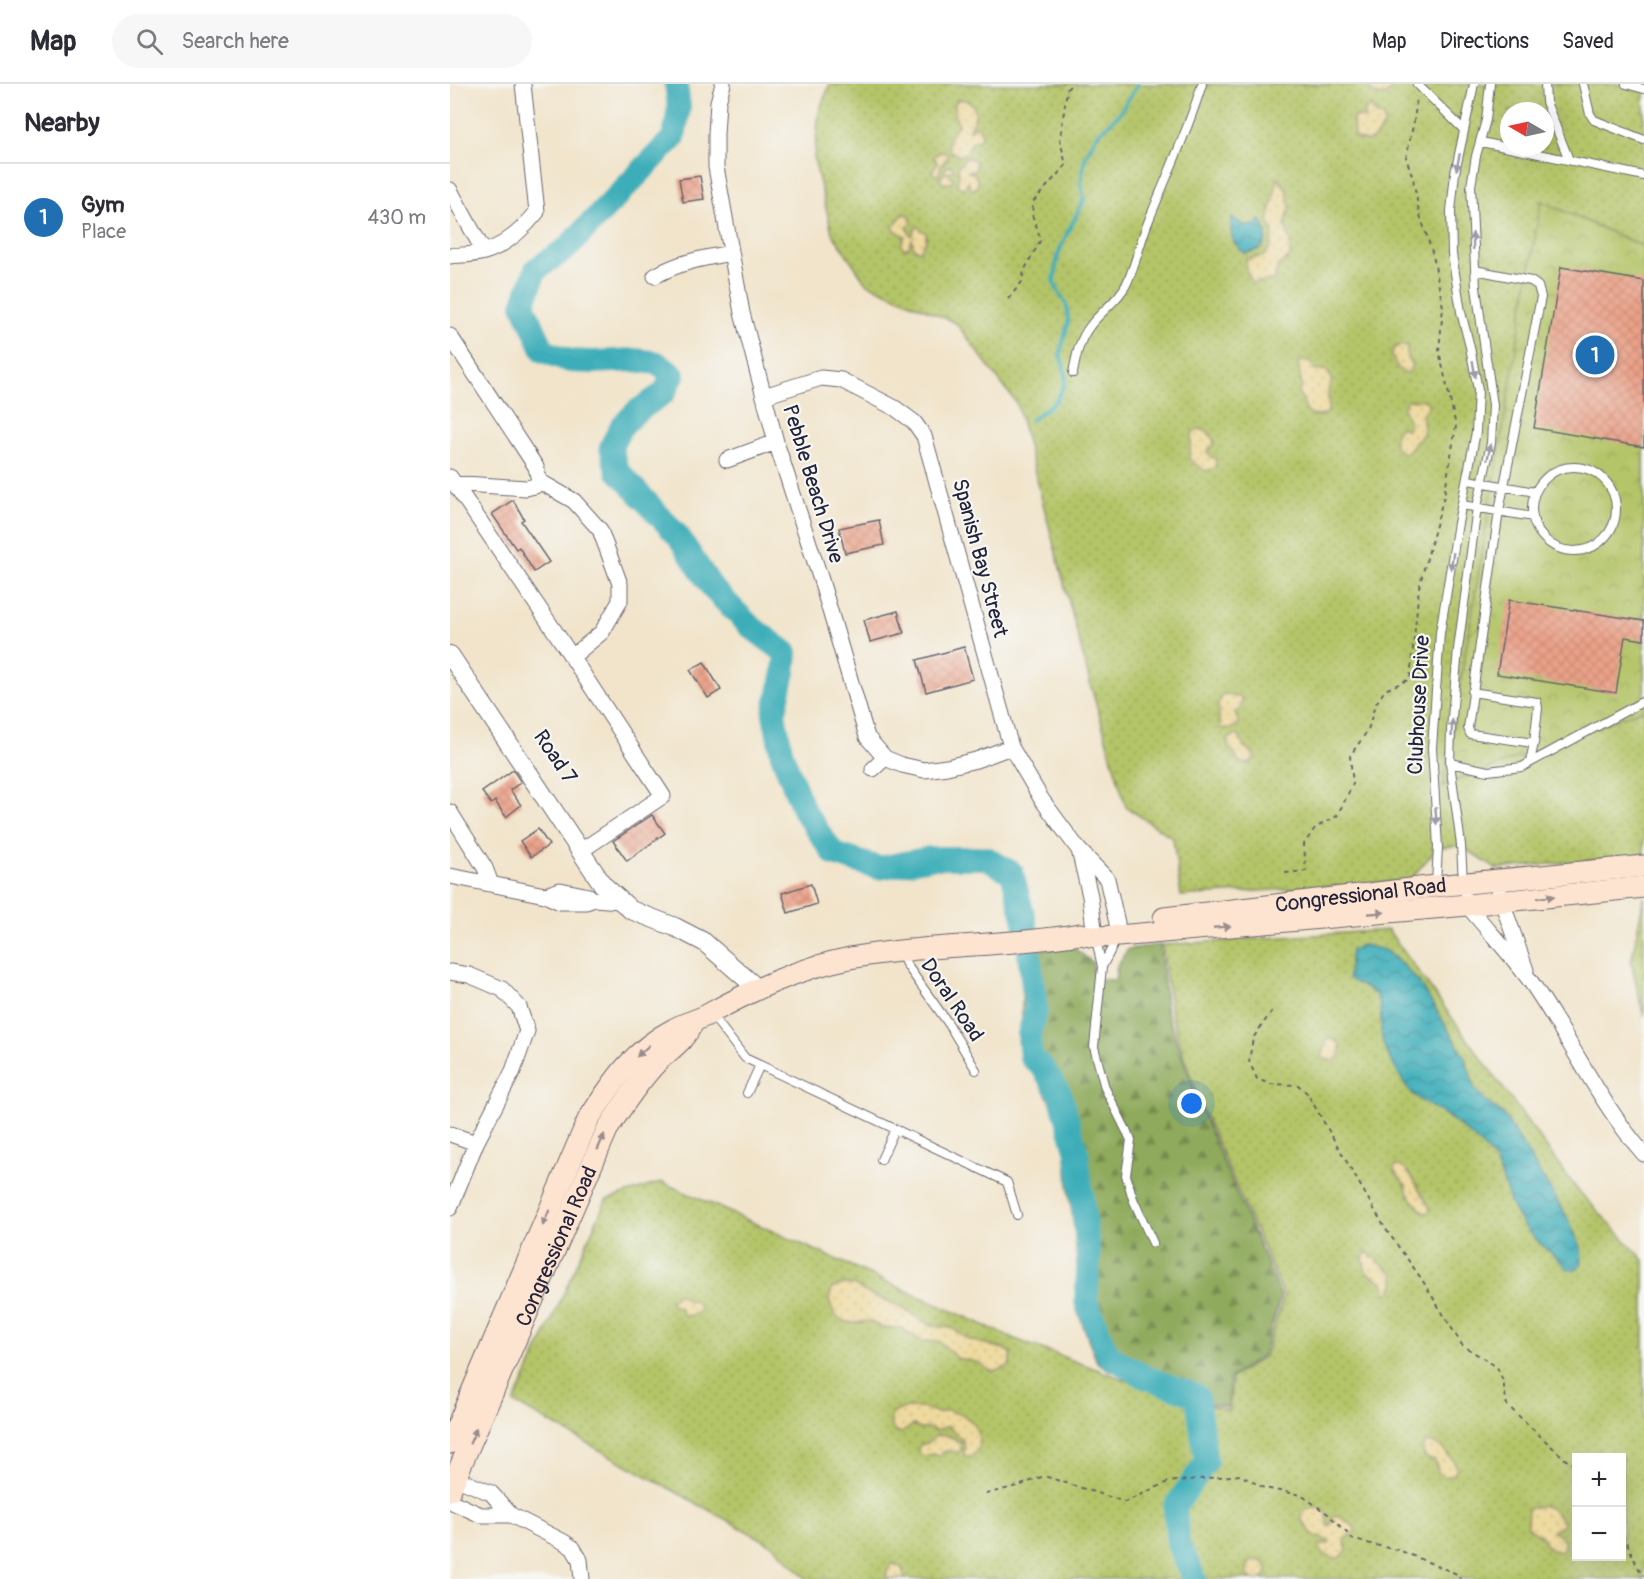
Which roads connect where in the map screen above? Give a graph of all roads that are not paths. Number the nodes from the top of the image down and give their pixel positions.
1 (524, 84) edge
2 (723, 84) edge
3 (1202, 84) edge
4 (1418, 84) edge
5 (1474, 84) edge
6 (1490, 84) edge
7 (1545, 84) edge
8 (1583, 84) edge
9 (1626, 84) edge
10 (1644, 89) edge
11 (1464, 130) junction
12 (1644, 140) edge
13 (1480, 142) junction
14 (1569, 160) junction
15 (1644, 176) edge
16 (450, 190) edge
17 (484, 252) junction
18 (730, 253) junction
19 (450, 256) edge
20 (1475, 270) junction
21 (655, 276) dead end
22 (450, 336) edge
23 (1073, 373) dead end
24 (764, 396) junction
25 (776, 442) junction
26 (727, 460) dead end
27 (1468, 480) junction
28 (539, 481) junction
29 (451, 483) edge
30 (1482, 483) junction
31 (1503, 486) junction
32 (1535, 492) junction
33 (1462, 505) junction
34 (1477, 507) junction
35 (1499, 511) junction
36 (1533, 517) junction
37 (450, 640) edge
38 (450, 655) edge
39 (573, 657) junction
40 (1472, 692) junction
41 (1644, 701) edge
42 (1534, 743) junction
43 (1011, 747) junction
44 (885, 758) junction
45 (1530, 762) junction
46 (1450, 763) junction
47 (873, 769) dead end
48 (450, 812) edge
49 (588, 846) junction
50 (1078, 850) junction
51 (1644, 866) edge
52 (450, 876) edge
53 (1496, 880) junction
54 (491, 884) junction
55 (1463, 884) junction
56 (1436, 886) junction
57 (1644, 887) edge
58 (620, 901) junction
59 (1502, 902) junction
60 (1467, 905) junction
61 (1436, 908) junction
62 (1118, 930) junction
63 (1090, 932) junction
64 (899, 951) junction
65 (1102, 970) junction
66 (450, 972) edge
67 (1531, 981) junction
68 (750, 992) junction
69 (702, 1018) junction
70 (760, 1065) junction
71 (976, 1070) dead end
72 (747, 1093) dead end
73 (604, 1096) junction
74 (621, 1109) junction
75 (895, 1129) junction
76 (450, 1134) edge
77 (476, 1143) junction
78 (1644, 1154) edge
79 (881, 1160) dead end
80 (450, 1208) edge
81 (1017, 1215) dead end
82 (1153, 1243) dead end
83 (450, 1443) edge
84 (452, 1481) edge
85 (450, 1501) edge
86 (511, 1515) junction
87 (582, 1579) edge

1 - 17 street
2 - 18 street, Pebble Beach Drive
3 - 23 lane
4 - 11 lane
5 - 11 lane, Clubhouse Drive
6 - 13 lane, Clubhouse Drive
7 - 14 lane
8 - 12 lane
9 - 10 lane
11 -> 27 lane, Clubhouse Drive
13 - 14 lane
20 -> 13 lane, Clubhouse Drive
14 - 15 lane
16 - 17 street
17 - 19 street
18 - 21 street
18 - 24 street, Pebble Beach Drive
30 -> 20 lane, Clubhouse Drive
20 - 31 lane
22 - 28 street
24 - 25 street, Pebble Beach Drive
24 - 43 street, Spanish Bay Street
25 - 26 street
25 - 44 street, Pebble Beach Drive
27 - 30 lane
27 - 33 lane, Clubhouse Drive
28 - 29 street
28 - 39 street
29 - 39 street
30 - 31 lane
30 - 34 lane, Clubhouse Drive
31 - 32 lane
31 - 35 lane
32 - 36 lane
32 - 36 lane
33 - 34 lane
33 -> 56 lane, Clubhouse Drive
34 - 35 lane
46 -> 34 lane, Clubhouse Drive
35 - 36 lane
35 - 40 lane
37 - 49 street, Road 7
38 - 58 street, Road 7
39 - 49 street
40 - 42 lane
40 - 42 lane
41 - 45 lane
42 - 45 lane
43 - 44 street
43 - 50 street, Spanish Bay Street
44 - 47 street
45 - 46 lane
46 - 55 lane, Clubhouse Drive
48 - 54 street
49 - 58 street, Road 7
50 - 62 street, Spanish Bay Street
50 - 63 street, Spanish Bay Street
51 - 53 main road, Congressional Road
52 - 54 street
53 - 55 main road, Congressional Road
53 - 59 street
54 - 58 street
55 - 56 main road, Congressional Road
55 - 60 street
56 - 61 lane, Clubhouse Drive
56 - 62 main road, Congressional Road
59 -> 57 main road, Congressional Road
58 - 68 street, Road 7
59 - 60 main road, Congressional Road
59 - 67 street
60 - 61 main road, Congressional Road
60 - 67 street
62 -> 61 main road, Congressional Road
62 - 63 main road, Congressional Road
62 - 65 lane
63 - 64 main road, Congressional Road
63 - 65 lane
64 - 68 main road, Congressional Road
64 - 71 lane, Doral Road
65 - 82 lane
66 - 77 street
67 - 78 street
68 - 69 main road, Congressional Road
69 - 70 lane
69 -> 73 main road, Congressional Road
69 - 74 main road, Congressional Road
70 - 72 lane
70 - 75 lane
73 - 74 main road
73 -> 83 main road, Congressional Road
84 -> 74 main road, Congressional Road
75 - 79 lane
75 - 81 lane
76 - 77 street
77 - 80 street
84 - 86 street
85 - 86 street
86 - 87 street

